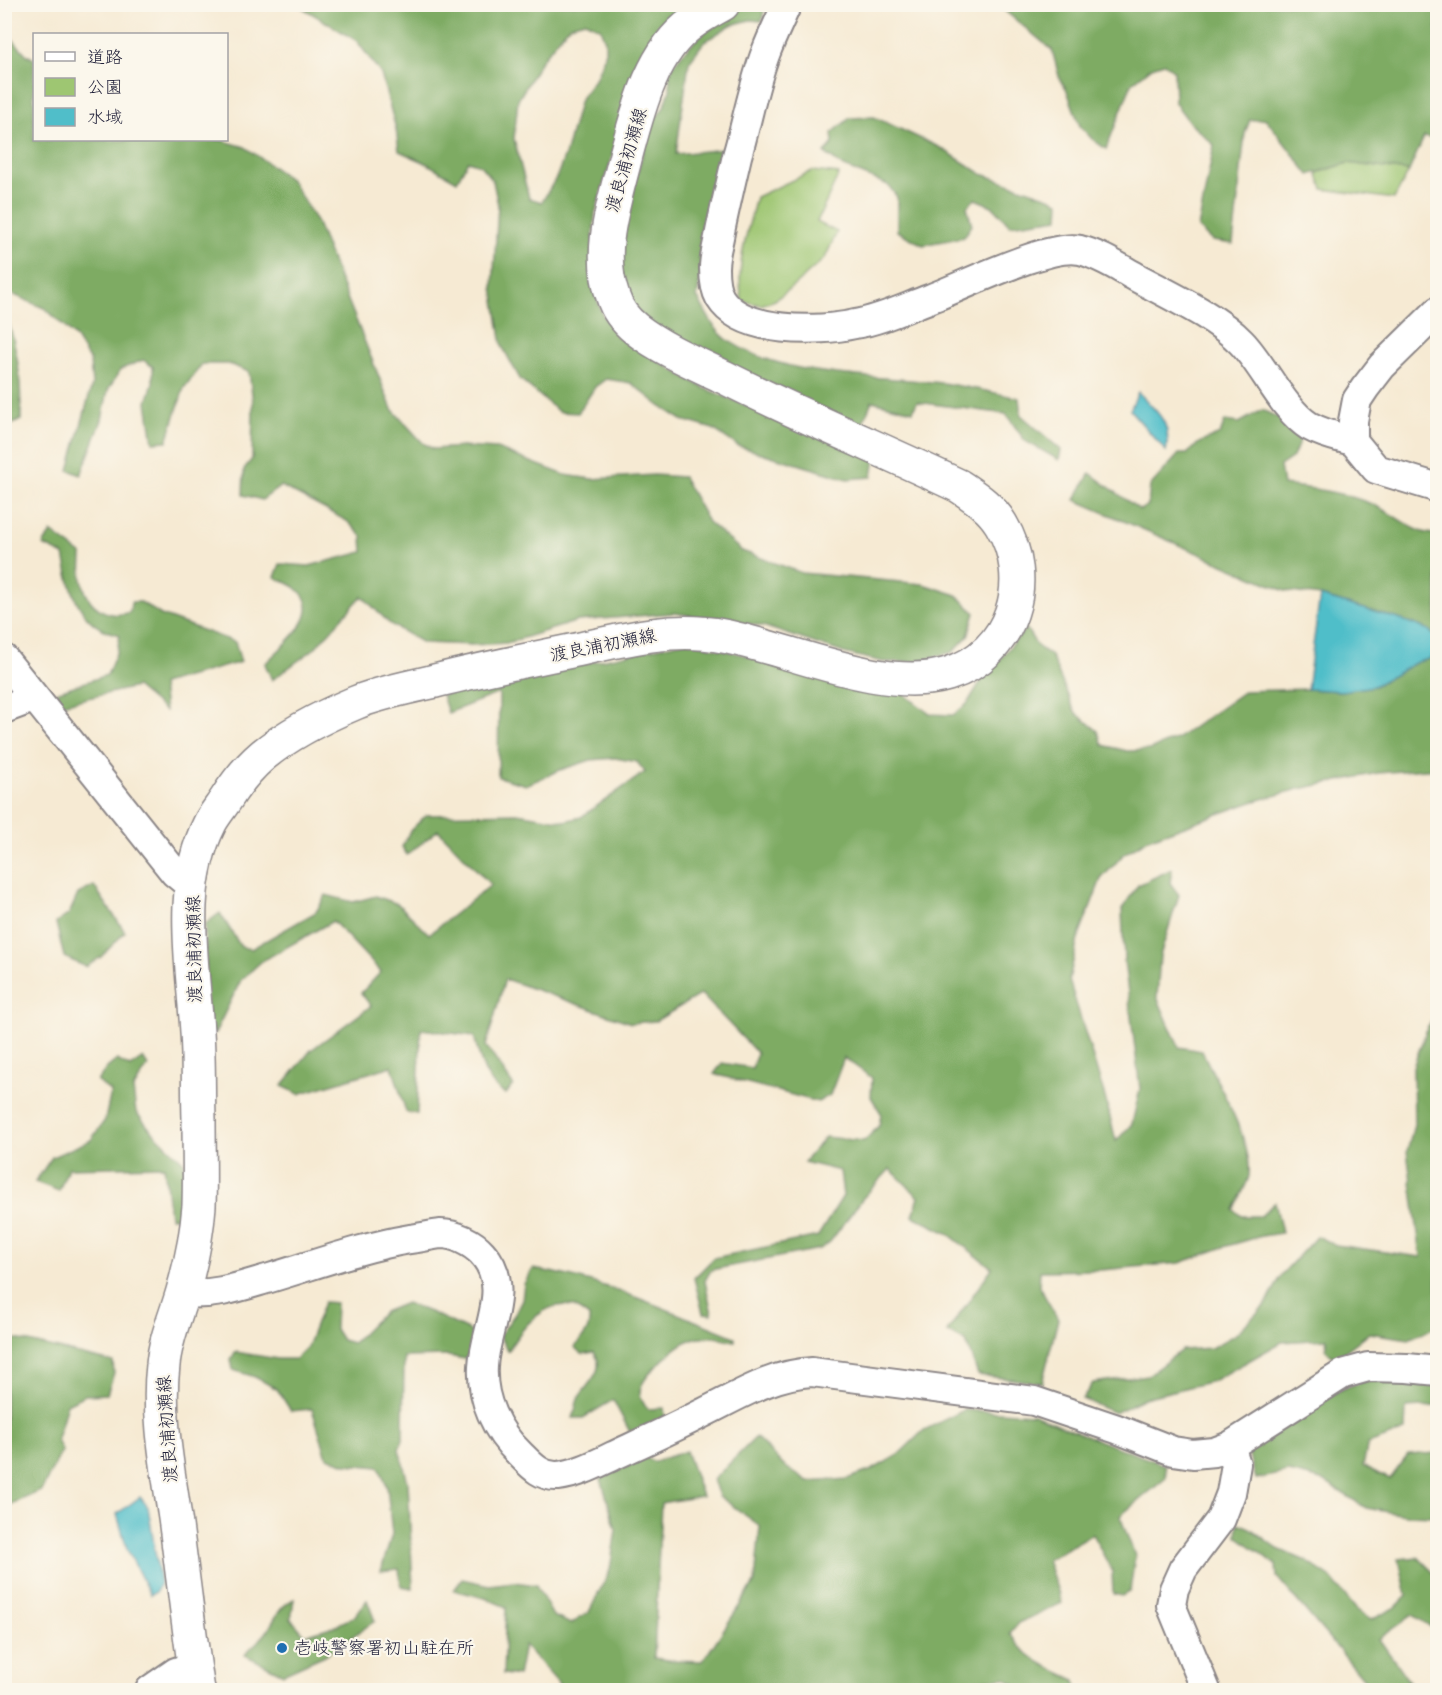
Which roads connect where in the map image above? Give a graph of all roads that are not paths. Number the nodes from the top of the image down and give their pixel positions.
1 (723, 4) edge
2 (787, 4) edge
3 (1437, 311) edge
4 (1353, 441) junction
5 (1437, 488) edge
6 (4, 659) edge
7 (33, 698) junction
8 (4, 709) edge
9 (192, 887) junction
10 (182, 1293) junction
11 (1437, 1371) edge
12 (1230, 1446) junction
13 (196, 1678) edge
14 (150, 1690) edge
15 (1206, 1690) edge

1 - 9 main road, 渡良浦初瀬線
2 - 4 street
3 - 4 street
4 - 5 street
6 - 7 street
7 - 8 street
7 - 9 street
9 - 10 main road, 渡良浦初瀬線
10 - 12 street
10 - 13 main road, 渡良浦初瀬線
11 - 12 street
12 - 15 street
13 - 14 street

